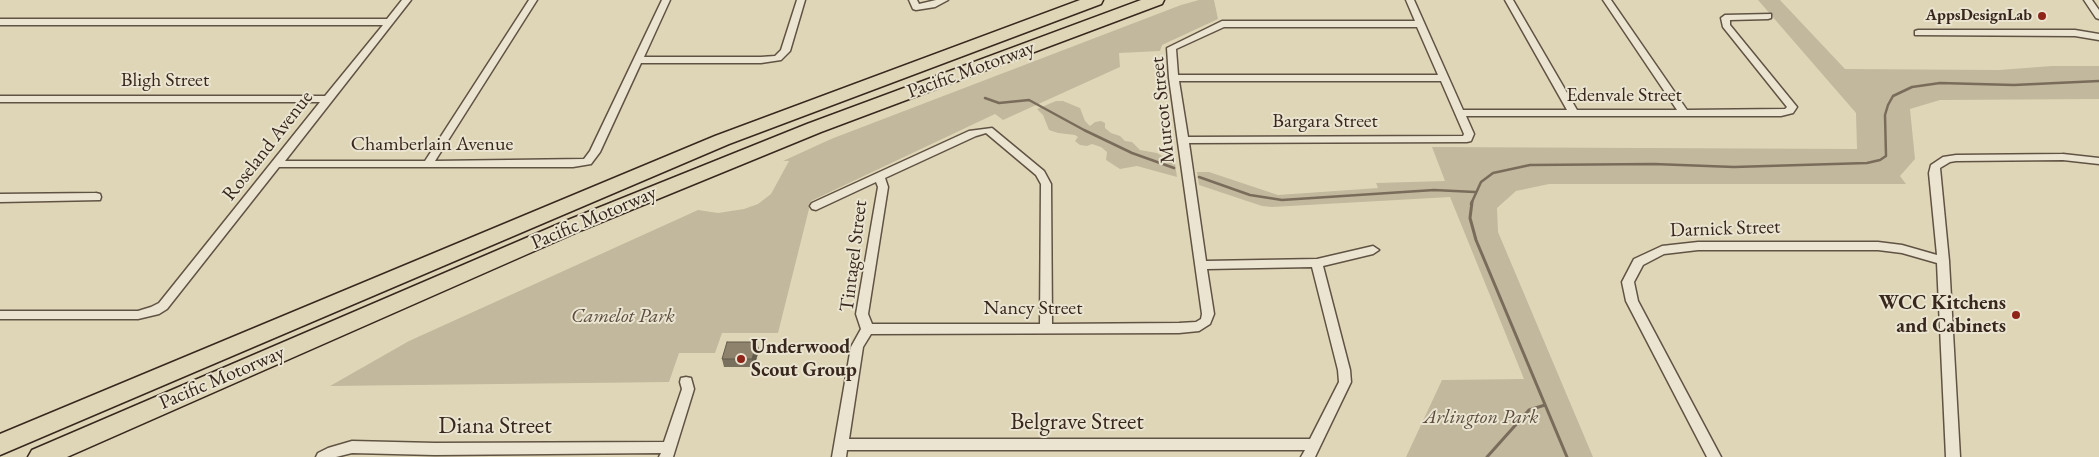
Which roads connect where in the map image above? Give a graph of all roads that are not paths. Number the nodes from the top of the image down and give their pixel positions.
1 (407, 0) edge
2 (533, 0) edge
3 (666, 0) edge
4 (801, 0) edge
5 (913, 0) edge
6 (944, 0) edge
7 (1072, 0) edge
8 (1095, 0) edge
9 (1156, 0) edge
10 (1164, 0) edge
11 (1410, 0) edge
12 (1509, 0) edge
13 (1607, 0) edge
14 (2088, 0) edge
15 (1124, 12) junction
16 (1768, 16) dead end
17 (2099, 16) edge
18 (0, 22) edge
19 (390, 22) junction
20 (1420, 24) junction
21 (1918, 33) dead end
22 (2099, 36) edge
23 (638, 60) junction
24 (1174, 78) junction
25 (1444, 78) junction
26 (0, 99) edge
27 (329, 99) junction
28 (1460, 113) junction
29 (1574, 113) junction
30 (1684, 113) junction
31 (722, 140) junction
32 (1183, 140) junction
33 (2099, 154) edge
34 (2064, 157) junction
35 (2099, 161) edge
36 (278, 164) junction
37 (428, 164) junction
38 (879, 177) junction
39 (0, 198) edge
40 (96, 198) dead end
41 (816, 206) dead end
42 (1373, 250) dead end
43 (1943, 261) junction
44 (1318, 263) junction
45 (1200, 265) junction
46 (0, 315) edge
47 (1199, 326) joint
48 (1046, 327) junction
49 (867, 329) junction
50 (686, 382) dead end
51 (1314, 444) junction
52 (0, 445) edge
53 (839, 451) edge
54 (668, 452) edge
55 (433, 453) edge
56 (41, 457) edge
57 (323, 457) edge
58 (1308, 457) edge
59 (1714, 457) edge
60 (1953, 457) edge

1 - 19 street, Roseland Avenue
2 - 37 street
3 - 23 street
4 - 23 street
5 - 6 street
7 - 31 highway
8 - 31 highway, Pacific Motorway
9 - 15 highway, Pacific Motorway
10 - 15 highway
11 - 20 street
12 - 29 street
13 - 30 street
14 - 17 street
15 - 56 highway, Pacific Motorway
16 - 30 street, Edenvale Street
18 - 19 street
19 - 27 street, Roseland Avenue
20 - 24 street, Murcot Street
20 - 25 street
21 - 22 street
23 - 37 street, Chamberlain Avenue
24 - 25 street
24 - 32 street, Murcot Street
25 - 28 street
26 - 27 street, Bligh Street
27 - 36 street, Roseland Avenue
28 - 29 street, Edenvale Street
28 - 32 street, Bargara Street
29 - 30 street, Edenvale Street
31 - 52 highway, Pacific Motorway
32 - 45 street, Murcot Street
33 - 34 street
34 - 35 street
34 - 43 street
36 - 37 street, Chamberlain Avenue
36 - 46 street, Roseland Avenue
38 - 41 street
38 - 48 street
38 - 49 street, Tintagel Street
39 - 40 street
42 - 44 street
43 - 59 street, Darnick Street
43 - 60 street
44 - 45 street
44 - 51 street
45 - 47 street, Murcot Street
47 - 48 street, Nancy Street
48 - 49 street, Nancy Street
49 - 53 street, Tintagel Street
50 - 54 street
51 - 53 street, Belgrave Street
51 - 58 street
54 - 55 street, Diana Street
55 - 57 street, Diana Street

